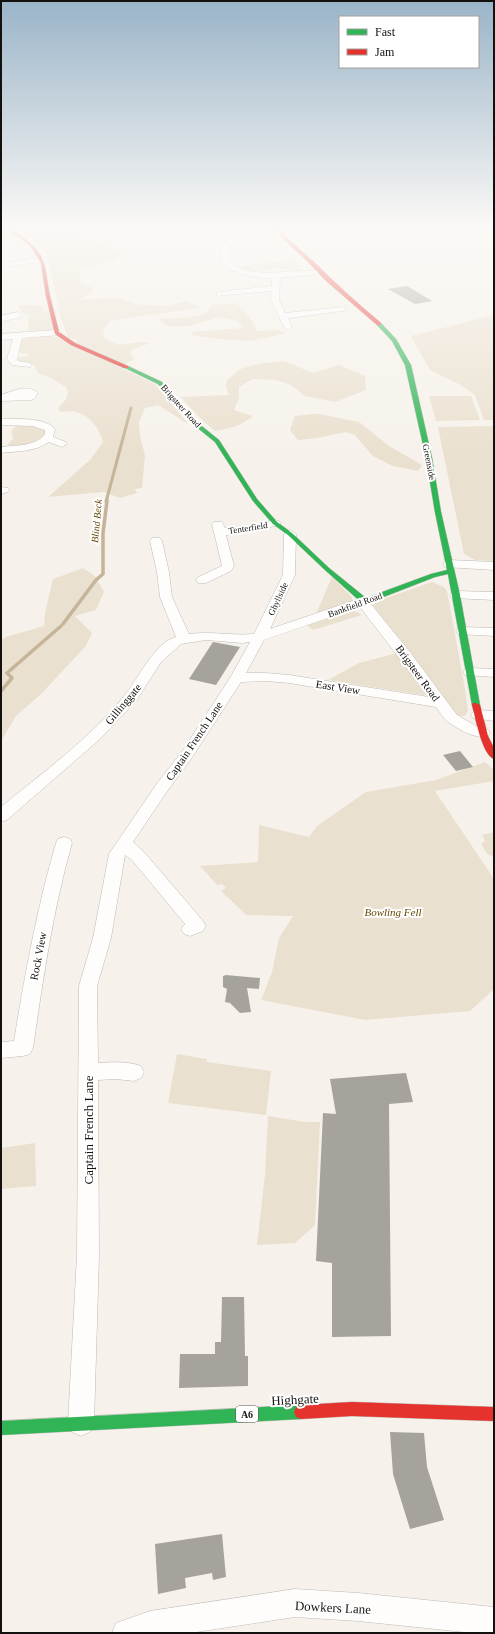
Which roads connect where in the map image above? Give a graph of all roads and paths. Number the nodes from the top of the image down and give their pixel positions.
1 (50, 303) edge
2 (276, 303) edge
3 (356, 303) edge
4 (343, 309) dead end
5 (18, 315) dead end
6 (282, 316) junction
7 (1, 319) edge
8 (288, 327) dead end
9 (57, 333) junction
10 (18, 336) junction
11 (1, 337) edge
12 (26, 365) dead end
13 (1, 423) edge
14 (48, 438) junction
15 (62, 444) dead end
16 (33, 446) junction
17 (1, 450) edge
18 (31, 457) dead end
19 (275, 523) junction
20 (290, 534) junction
21 (156, 541) dead end
22 (494, 566) edge
23 (449, 567) junction
24 (202, 580) dead end
25 (456, 595) junction
26 (494, 596) edge
27 (364, 602) junction
28 (463, 631) junction
29 (494, 632) edge
30 (259, 637) junction
31 (184, 639) junction
32 (470, 672) junction
33 (494, 673) edge
34 (237, 678) junction
35 (440, 703) junction
36 (478, 715) junction
37 (494, 716) edge
38 (483, 733) junction
39 (494, 756) edge
40 (1, 816) edge
41 (64, 843) dead end
42 (124, 843) junction
43 (190, 930) dead end
44 (1, 1050) edge
45 (88, 1072) junction
46 (134, 1072) dead end
47 (494, 1414) edge
48 (81, 1423) junction
49 (1, 1428) edge
50 (494, 1621) edge
51 (126, 1633) edge

1 - 9 main road
2 - 6 street
3 - 23 main road, Greenside
4 - 6 street
5 - 7 street
6 - 8 street
9 - 10 street
9 - 19 main road, Brigsteer Road
10 - 11 street
10 - 12 street
13 - 14 street
14 - 15 street
14 - 16 street
16 - 17 street
16 - 18 street
19 - 20 main road, Brigsteer Road
19 - 24 street, Tenterfield
20 - 27 main road, Brigsteer Road
20 - 30 street, Ghyllside
21 - 31 street
22 - 23 street
23 - 25 main road, Greenside
23 - 27 main road, Bankfield Road
25 - 26 street
25 - 28 main road, Greenside
27 - 30 street, Bankfield Road
27 - 35 street, Brigsteer Road
28 - 29 street
28 - 32 main road, Greenside
30 - 31 street, Gillinggate
30 - 34 street, Captain French Lane
31 - 40 street, Gillinggate
32 - 33 street
32 - 36 main road, Greenside
34 - 35 street, East View
34 - 42 street, Captain French Lane
35 - 38 street, Brigsteer Road
36 - 37 street
36 - 38 main road, Greenside
38 - 39 main road, Greenside
41 - 44 street, Rock View
42 - 43 street
42 - 45 street, Captain French Lane
45 - 46 street
45 - 48 street, Captain French Lane
47 - 48 main road, Highgate / A6
48 - 49 main road, Highgate / A6
50 - 51 street, Dowkers Lane

